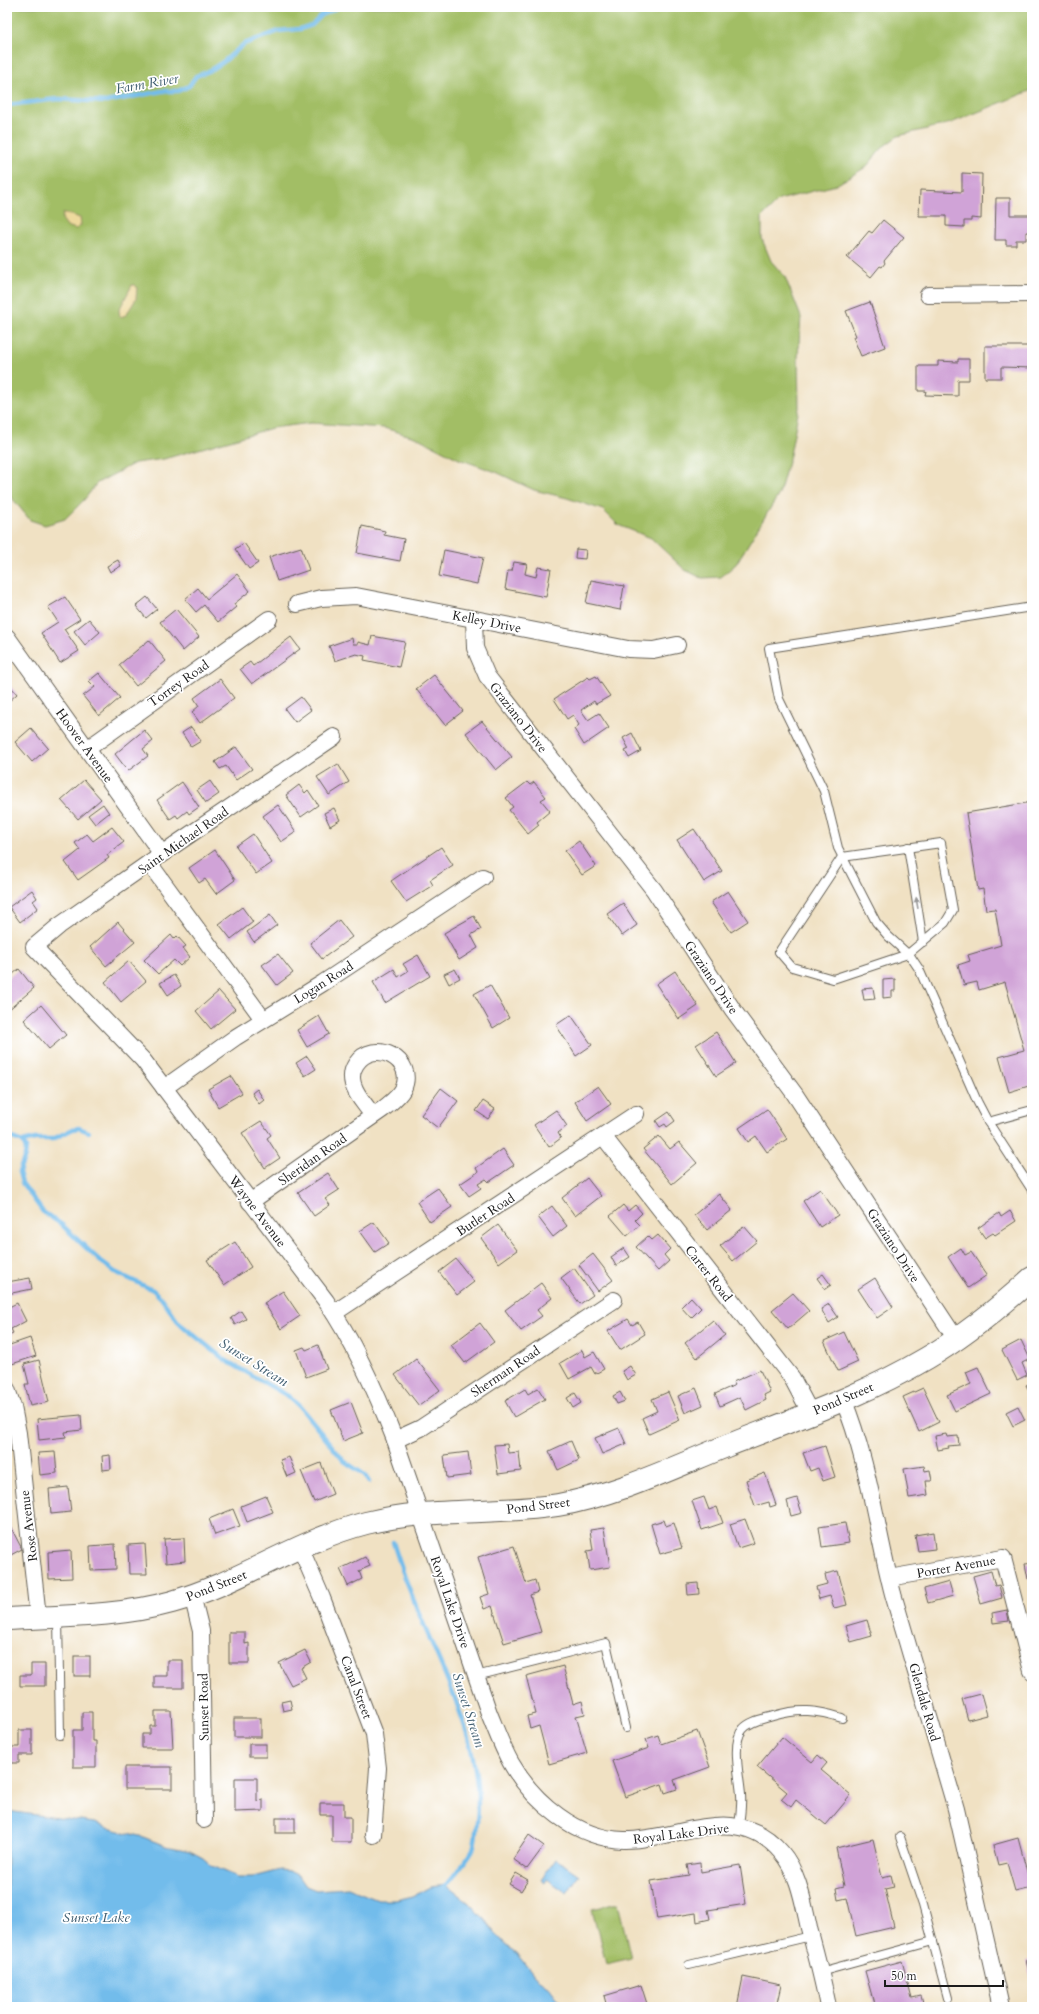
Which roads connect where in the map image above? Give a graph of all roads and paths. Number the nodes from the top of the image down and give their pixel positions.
1 (1032, 294) edge
2 (928, 295) dead end
3 (297, 604) dead end
4 (1032, 608) edge
5 (269, 619) dead end
6 (474, 619) junction
7 (7, 637) edge
8 (677, 645) dead end
9 (334, 737) dead end
10 (87, 749) junction
11 (908, 848) junction
12 (162, 854) junction
13 (842, 857) junction
14 (149, 863) junction
15 (483, 877) dead end
16 (923, 942) junction
17 (34, 947) joint
18 (908, 954) junction
19 (263, 1019) junction
20 (164, 1088) junction
21 (1032, 1110) edge
22 (636, 1114) dead end
23 (373, 1116) dead end
24 (988, 1122) junction
25 (603, 1136) junction
26 (1032, 1190) edge
27 (250, 1202) junction
28 (1032, 1278) edge
29 (614, 1300) dead end
30 (334, 1313) junction
31 (956, 1339) junction
32 (7, 1389) edge
33 (843, 1399) junction
34 (810, 1412) junction
35 (395, 1440) junction
36 (421, 1514) junction
37 (300, 1547) junction
38 (889, 1578) junction
39 (192, 1595) junction
40 (48, 1617) junction
41 (7, 1619) edge
42 (1032, 1671) edge
43 (476, 1676) junction
44 (842, 1718) dead end
45 (626, 1728) dead end
46 (60, 1735) dead end
47 (204, 1820) dead end
48 (739, 1826) junction
49 (373, 1834) dead end
50 (900, 1837) dead end
51 (811, 1936) junction
52 (934, 1941) junction
53 (689, 1965) dead end
54 (820, 1972) junction
55 (948, 1998) dead end
56 (828, 2007) edge
57 (1001, 2007) edge

1 - 2 street
3 - 6 street, Kelley Drive
4 - 13 lane
5 - 10 street, Torrey Road
6 - 8 street, Kelley Drive
6 - 31 street, Graziano Drive
7 - 10 street, Hoover Avenue
9 - 12 street, Saint Michael Road
10 - 12 street, Hoover Avenue
11 - 13 lane
16 -> 11 lane
11 - 16 lane
12 - 14 street, Saint Michael Road
13 - 18 lane
13 - 18 lane
14 - 17 street, Saint Michael Road
14 - 19 street
15 - 19 street, Logan Road
16 - 18 lane
17 - 20 street, Wayne Avenue
18 - 24 lane
19 - 20 street, Logan Road
20 - 27 street, Wayne Avenue
21 - 24 lane
22 - 25 street, Butler Road
23 - 27 street, Sheridan Road
24 - 26 lane
25 - 30 street, Butler Road
25 - 34 street, Carter Road
27 - 30 street, Wayne Avenue
28 - 31 main road, Pond Street
29 - 35 street, Sherman Road
30 - 35 street, Wayne Avenue
31 - 33 main road, Pond Street
32 - 40 street, Rose Avenue
33 - 34 main road, Pond Street
33 - 38 street, Glendale Road
34 - 36 main road, Pond Street
35 - 36 street, Wayne Avenue
36 - 37 main road, Pond Street
36 - 43 street, Royal Lake Drive
37 - 39 main road, Pond Street
37 - 49 street, Canal Street
38 - 42 street, Porter Avenue
38 - 57 street, Glendale Road
39 - 40 main road, Pond Street
39 - 47 street, Sunset Road
40 - 41 main road, Pond Street
40 - 46 lane
43 - 45 lane
43 - 48 street, Royal Lake Drive
44 - 48 lane
48 - 51 street, Royal Lake Drive
50 - 52 lane
51 - 53 lane
51 - 54 street, Royal Lake Drive
52 - 54 lane
52 - 55 lane
54 - 56 street, Royal Lake Drive

